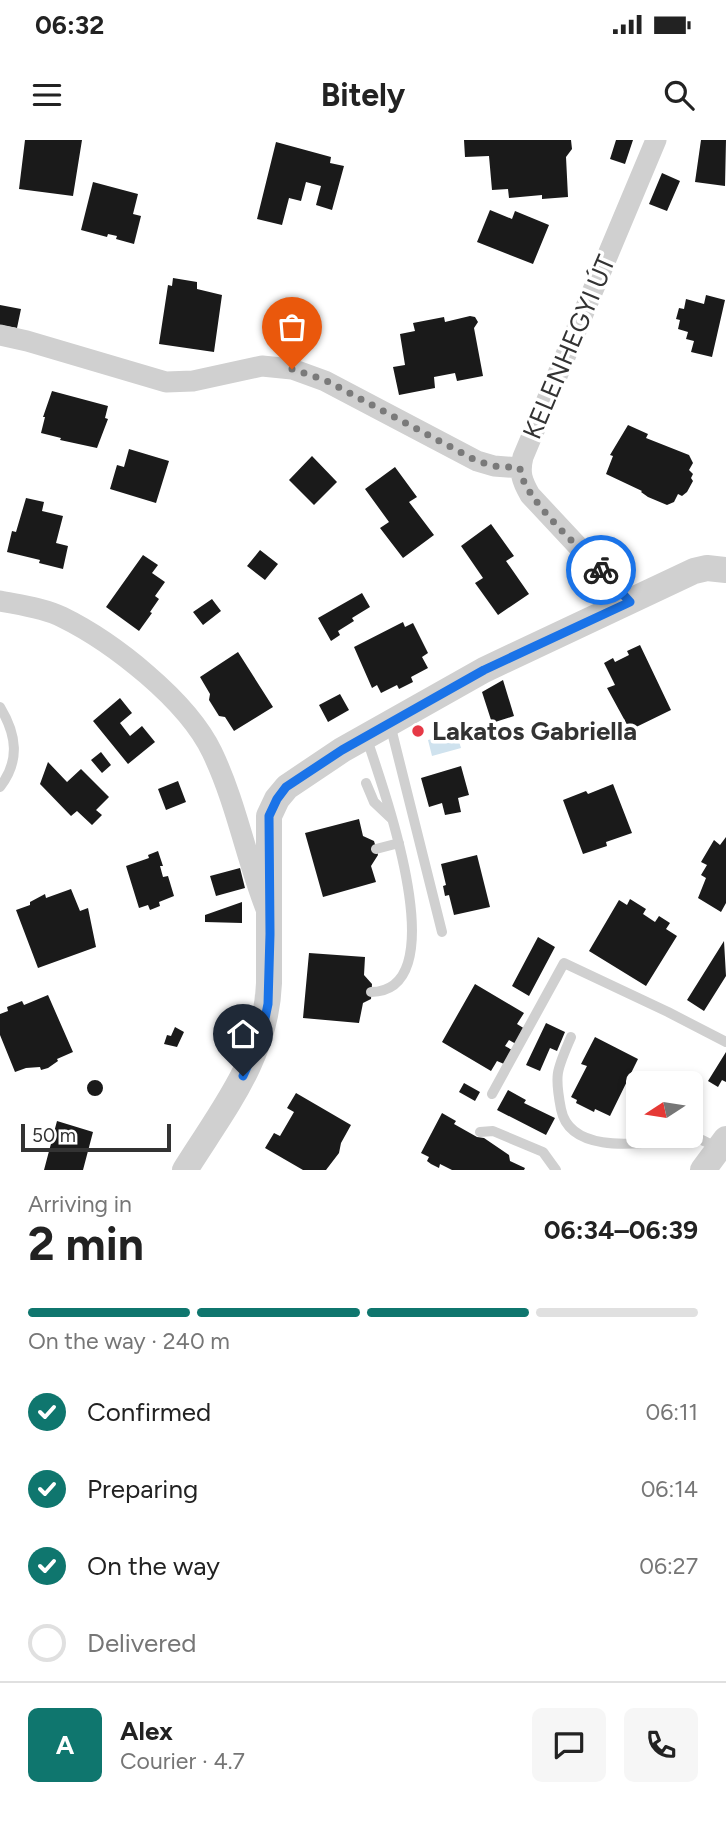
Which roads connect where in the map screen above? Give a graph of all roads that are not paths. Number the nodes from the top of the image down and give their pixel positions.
1 (656, 140) edge
2 (0, 335) edge
3 (520, 468) junction
4 (726, 570) edge
5 (0, 601) edge
6 (630, 602) junction
7 (0, 707) edge
8 (390, 723) junction
9 (366, 736) junction
10 (366, 783) dead end
11 (0, 787) edge
12 (394, 821) junction
13 (399, 843) junction
14 (376, 849) dead end
15 (270, 919) junction
16 (442, 932) dead end
17 (371, 992) dead end
18 (571, 1037) dead end
19 (726, 1042) edge
20 (492, 1094) dead end
21 (481, 1132) dead end
22 (723, 1144) edge
23 (185, 1170) edge
24 (556, 1170) edge
25 (703, 1170) edge

1 - 3 street, KELENHEGYI ÚT
2 - 3 street
3 - 6 street, KELENHEGYI ÚT
4 - 6 street
5 - 15 street
6 - 8 street
7 - 11 lane
8 - 9 street
8 - 16 lane
9 - 12 lane
9 - 15 street
10 - 12 lane
12 - 13 lane
13 - 14 lane
13 - 17 lane
15 - 23 street
18 - 22 lane
19 - 20 lane
21 - 24 lane
22 - 25 street

